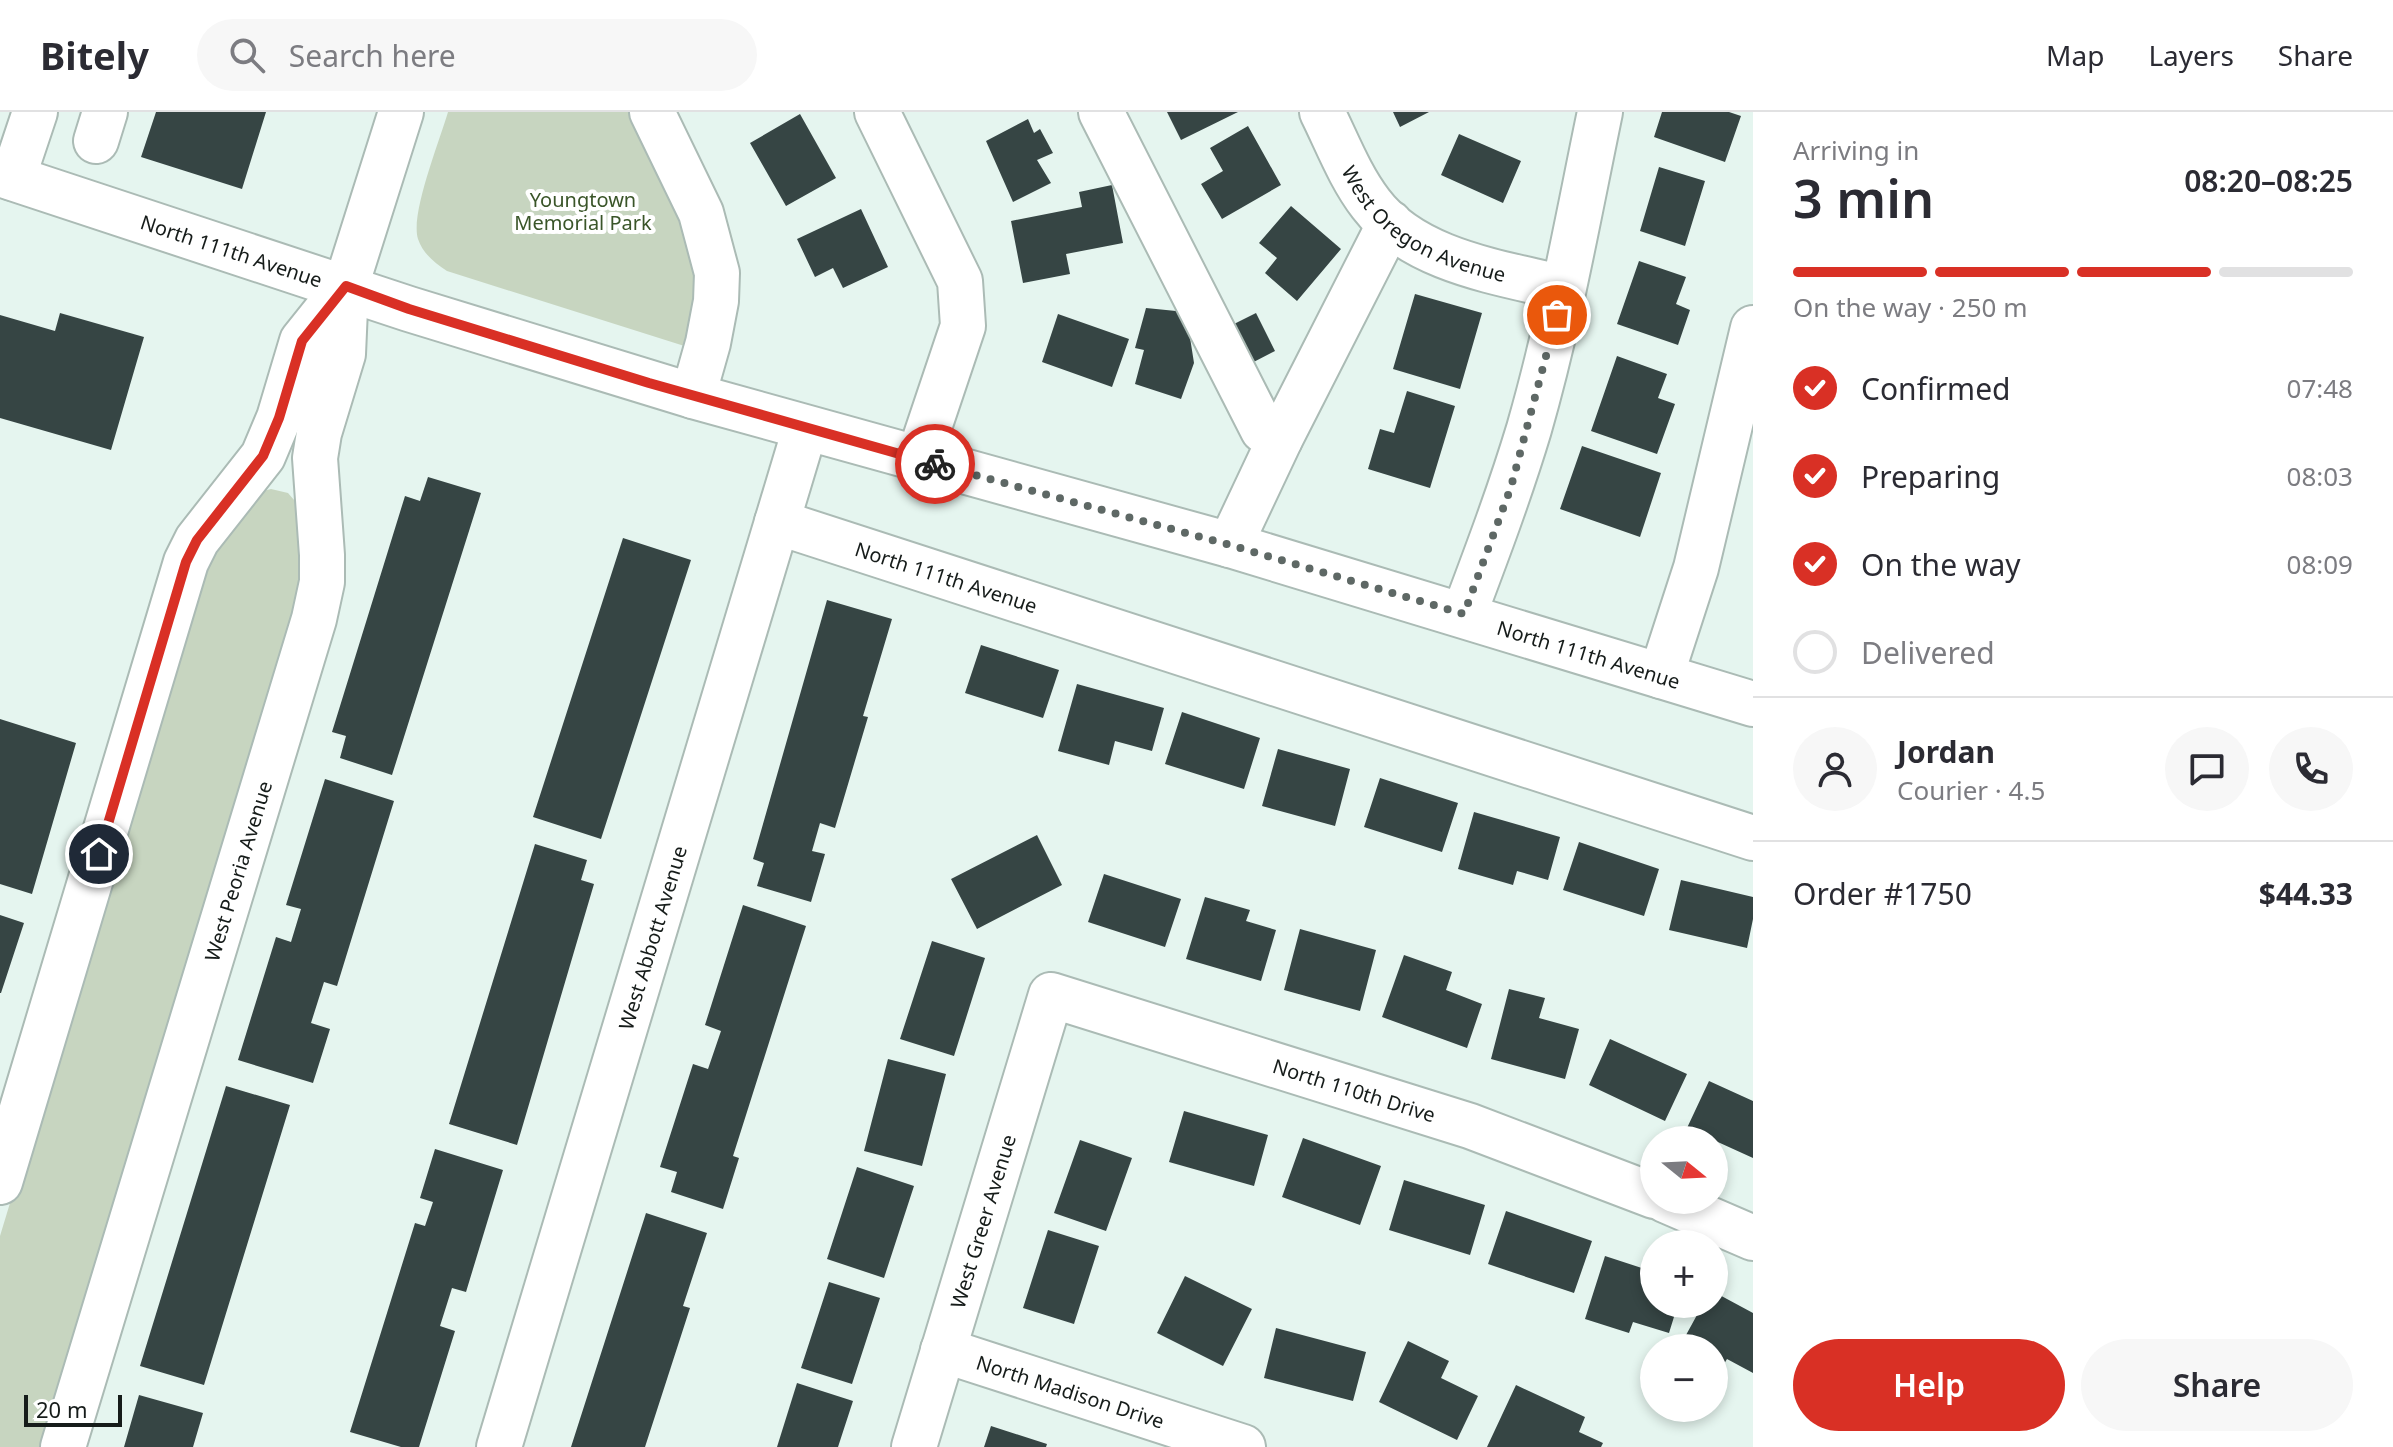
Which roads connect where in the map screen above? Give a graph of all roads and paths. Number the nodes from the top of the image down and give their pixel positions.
1 (35, 112) edge
2 (401, 112) edge
3 (652, 112) edge
4 (877, 112) edge
5 (1101, 112) edge
6 (1322, 112) edge
7 (1600, 112) edge
8 (7, 176) edge
9 (1390, 223) junction
10 (346, 286) junction
11 (1563, 288) junction
12 (1753, 328) edge
13 (693, 396) junction
14 (805, 429) junction
15 (1280, 439) junction
16 (918, 460) junction
17 (777, 522) junction
18 (1230, 545) junction
19 (1464, 614) junction
20 (1661, 676) junction
21 (1753, 704) edge
22 (1753, 838) edge
23 (1051, 995) joint
24 (0, 1182) edge
25 (1640, 1191) edge
26 (1697, 1214) edge
27 (1753, 1238) edge
28 (943, 1350) junction
29 (63, 1447) edge
30 (499, 1447) edge
31 (914, 1447) edge
32 (1243, 1447) edge

1 - 8 street
2 - 10 street, West Peoria Avenue
3 - 13 street
4 - 16 street
5 - 15 street
6 - 9 street, West Oregon Avenue
7 - 11 street
8 - 10 street, North 111th Avenue
9 - 11 street, West Oregon Avenue
9 - 15 street
10 - 13 street, North 111th Avenue
10 - 24 street, West Peoria Avenue
10 - 29 street, West Peoria Avenue
11 - 19 street
12 - 20 street
13 - 14 street, North 111th Avenue
14 - 16 street, North 111th Avenue
14 - 17 street, West Abbott Avenue
15 - 18 street
16 - 18 street, North 111th Avenue
17 - 22 street, North 111th Avenue
17 - 30 street, West Abbott Avenue
18 - 19 street, North 111th Avenue
19 - 20 street, North 111th Avenue
20 - 21 street, North 111th Avenue
23 - 25 street, North 110th Drive
23 - 28 street, West Greer Avenue
26 - 27 street
28 - 31 street, West Greer Avenue
28 - 32 street, North Madison Drive

